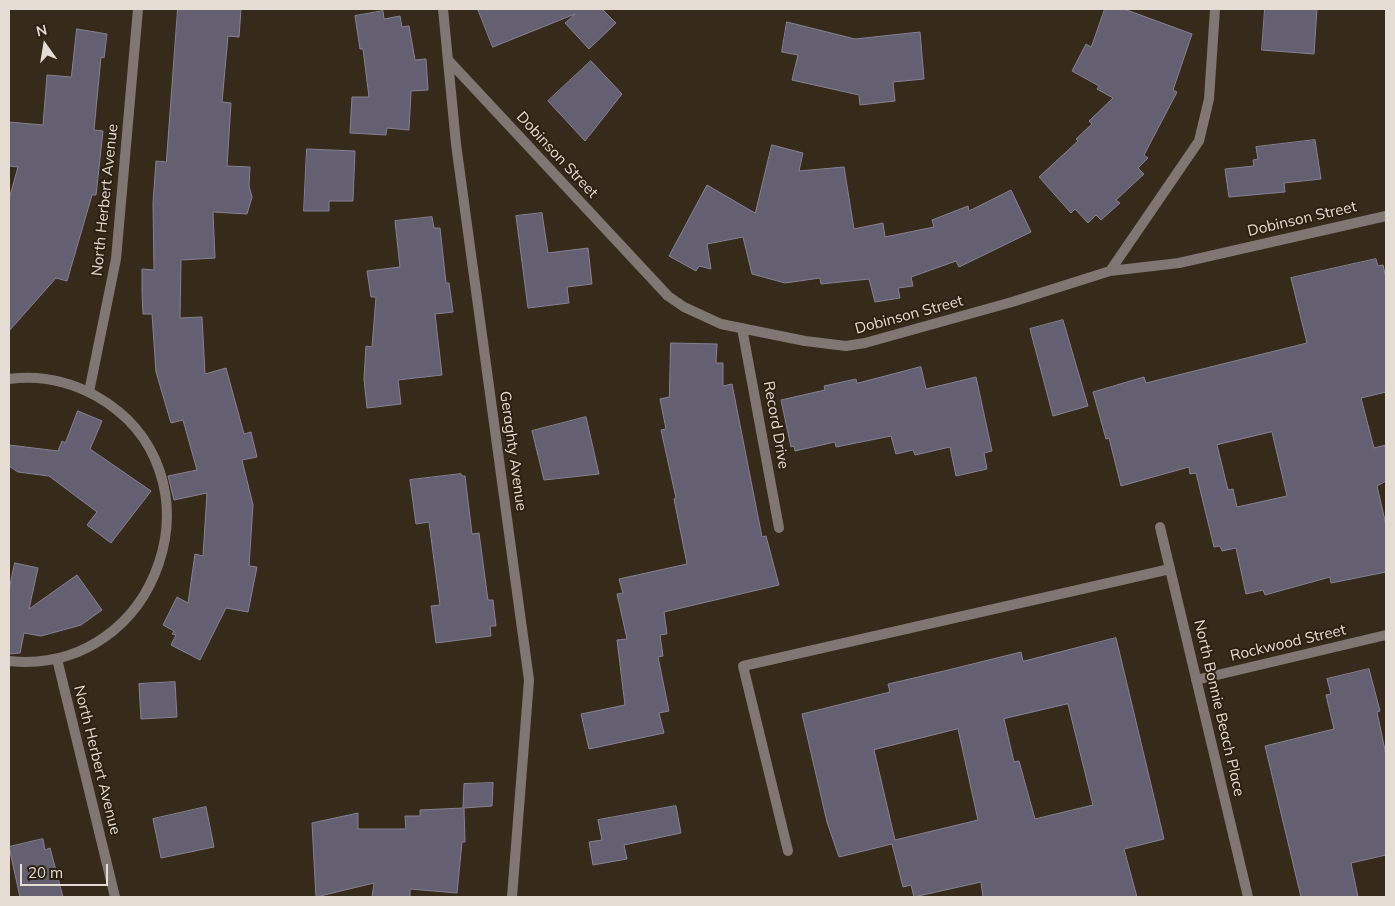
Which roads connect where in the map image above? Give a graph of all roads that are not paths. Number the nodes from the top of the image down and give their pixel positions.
1 (138, 9) edge
2 (443, 9) edge
3 (1215, 9) edge
4 (449, 61) junction
5 (1386, 216) edge
6 (1110, 271) junction
7 (742, 328) junction
8 (9, 379) edge
9 (89, 392) junction
10 (1160, 527) dead end
11 (780, 528) dead end
12 (1170, 569) junction
13 (1386, 635) edge
14 (57, 659) junction
15 (9, 661) edge
16 (1196, 680) junction
17 (788, 851) dead end
18 (115, 897) edge
19 (512, 897) edge
20 (1248, 897) edge

1 - 9 street, North Herbert Avenue
2 - 4 street, Geraghty Avenue
3 - 6 street
4 - 7 street, Dobinson Street
4 - 19 street, Geraghty Avenue
5 - 6 street, Dobinson Street
6 - 7 street, Dobinson Street
7 - 11 street, Record Drive
8 - 9 street
9 - 14 street
10 - 12 street, North Bonnie Beach Place
12 - 16 street, North Bonnie Beach Place
12 - 17 street
13 - 16 street, Rockwood Street
14 - 15 street
14 - 18 street, North Herbert Avenue
16 - 20 street, North Bonnie Beach Place

